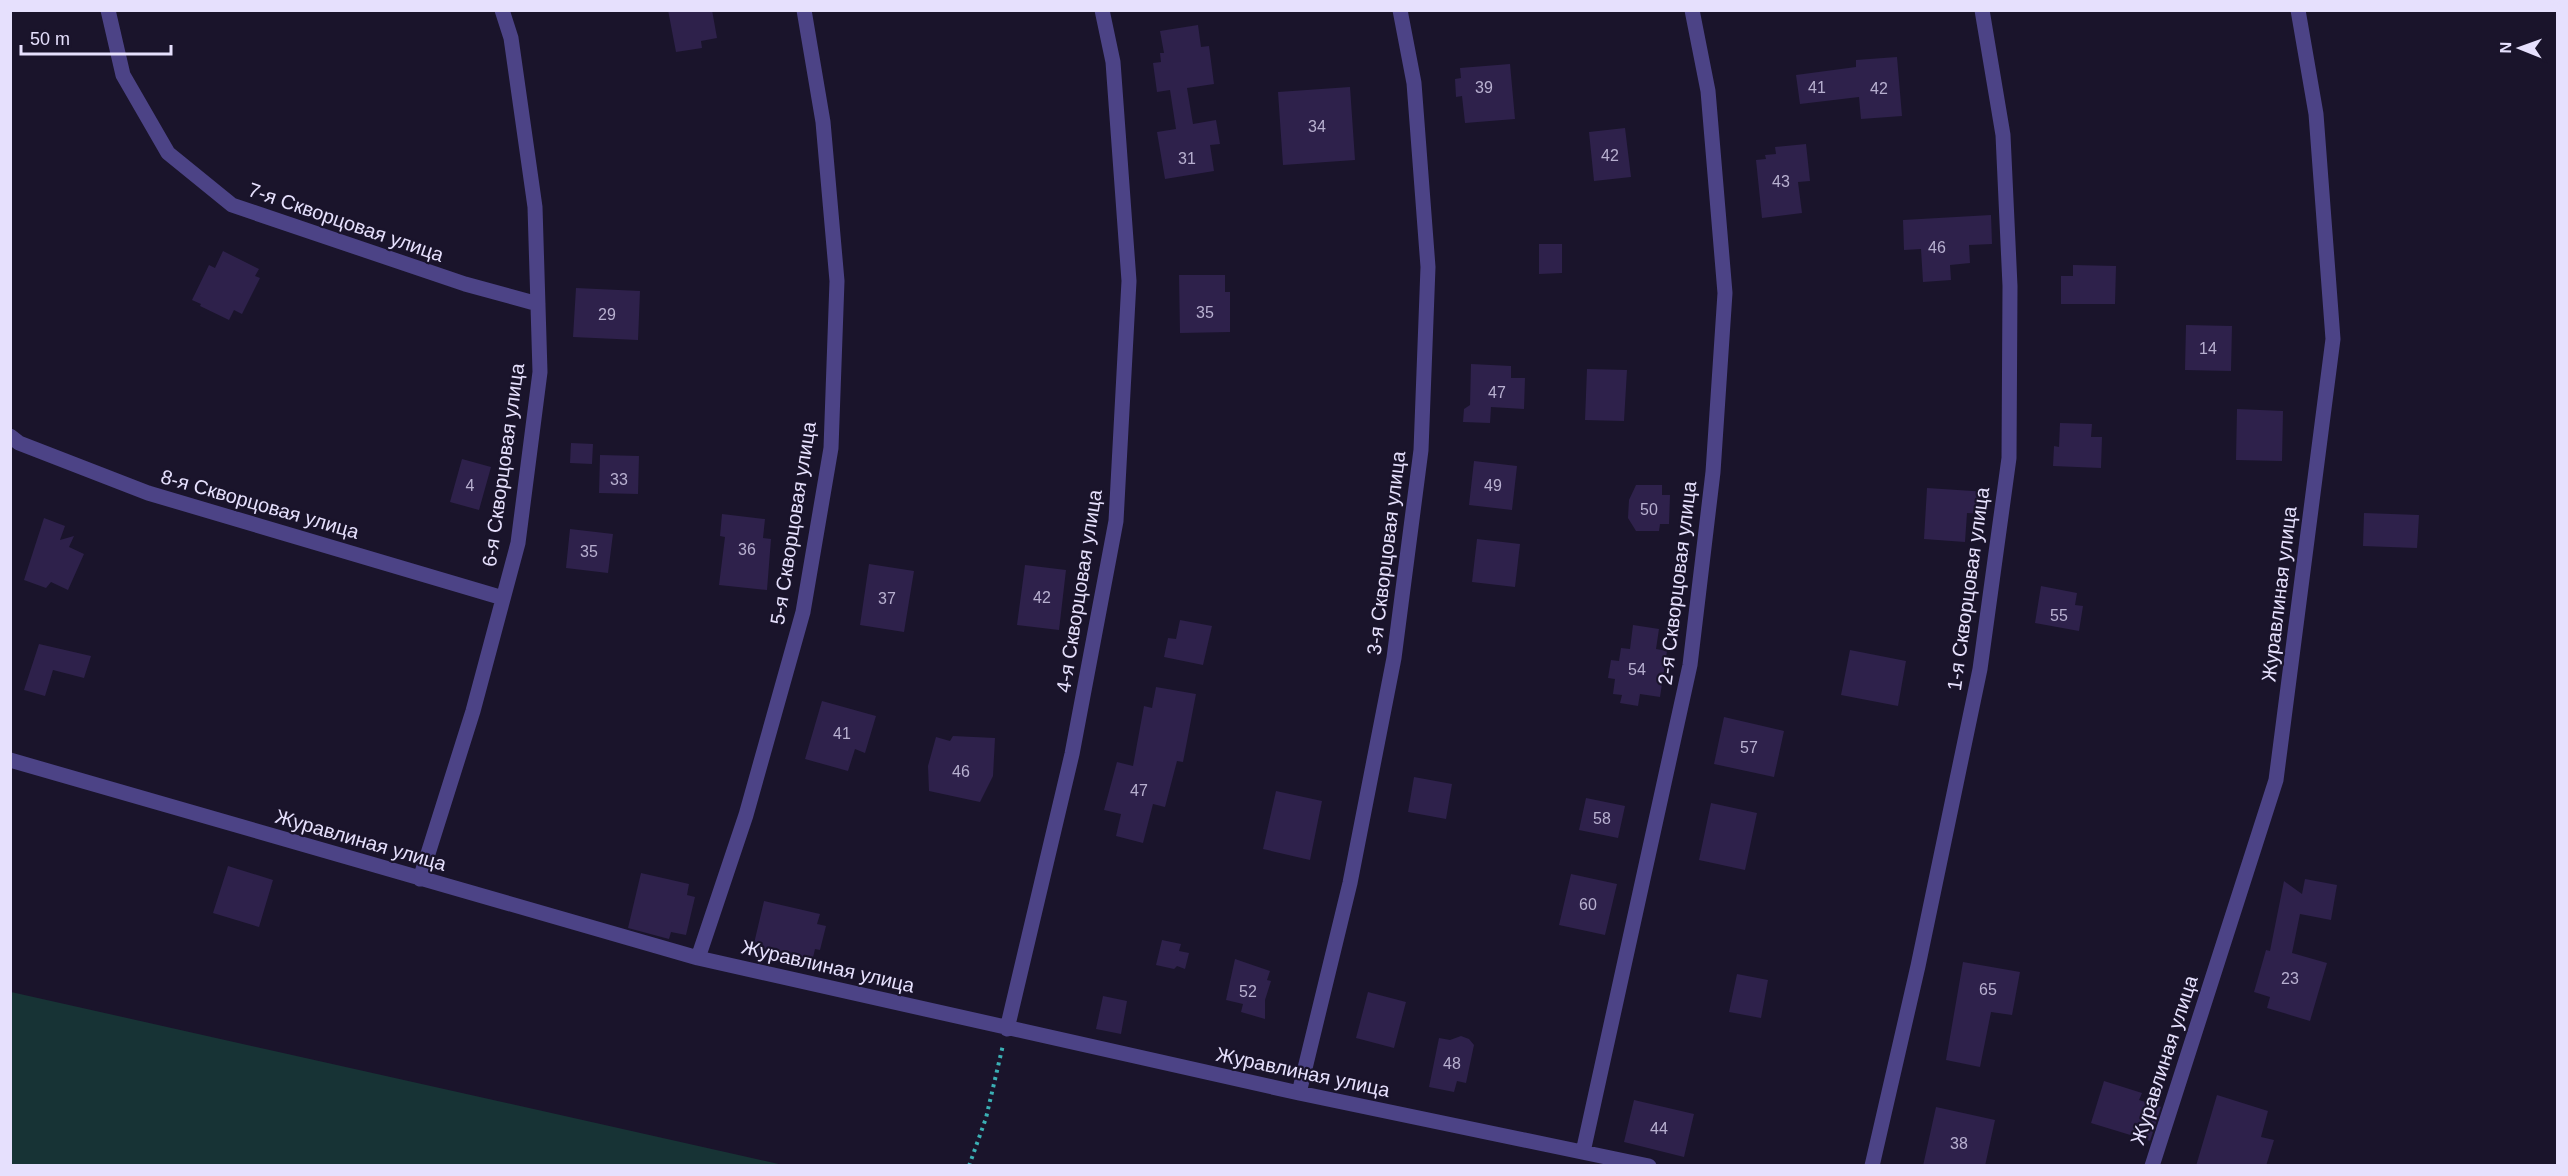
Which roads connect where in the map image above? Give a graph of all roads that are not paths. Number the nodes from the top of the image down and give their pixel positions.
1 (108, 10) edge
2 (502, 10) edge
3 (804, 10) edge
4 (1102, 10) edge
5 (1400, 10) edge
6 (1692, 10) edge
7 (1982, 10) edge
8 (2298, 10) edge
9 (538, 304) junction
10 (10, 436) edge
11 (503, 598) junction
12 (10, 760) edge
13 (420, 879) junction
14 (698, 958) junction
15 (1007, 1029) junction
16 (1299, 1093) junction
17 (1584, 1152) junction
18 (1649, 1166) edge
19 (1872, 1166) edge
20 (2152, 1166) edge

1 - 9 street, 7-я Скворцовая улица
2 - 9 street, 6-я Скворцовая улица
3 - 14 street, 5-я Скворцовая улица
4 - 15 street, 4-я Скворцовая улица
5 - 16 street, 3-я Скворцовая улица
6 - 17 street, 2-я Скворцовая улица
7 - 19 street, 1-я Скворцовая улица
8 - 20 street, Журавлиная улица
9 - 11 street, 6-я Скворцовая улица
10 - 11 street, 8-я Скворцовая улица
11 - 13 street, 6-я Скворцовая улица
12 - 13 street, Журавлиная улица
13 - 14 street, Журавлиная улица
14 - 15 street, Журавлиная улица
15 - 16 street, Журавлиная улица
16 - 17 street, Журавлиная улица
17 - 18 street, Журавлиная улица

